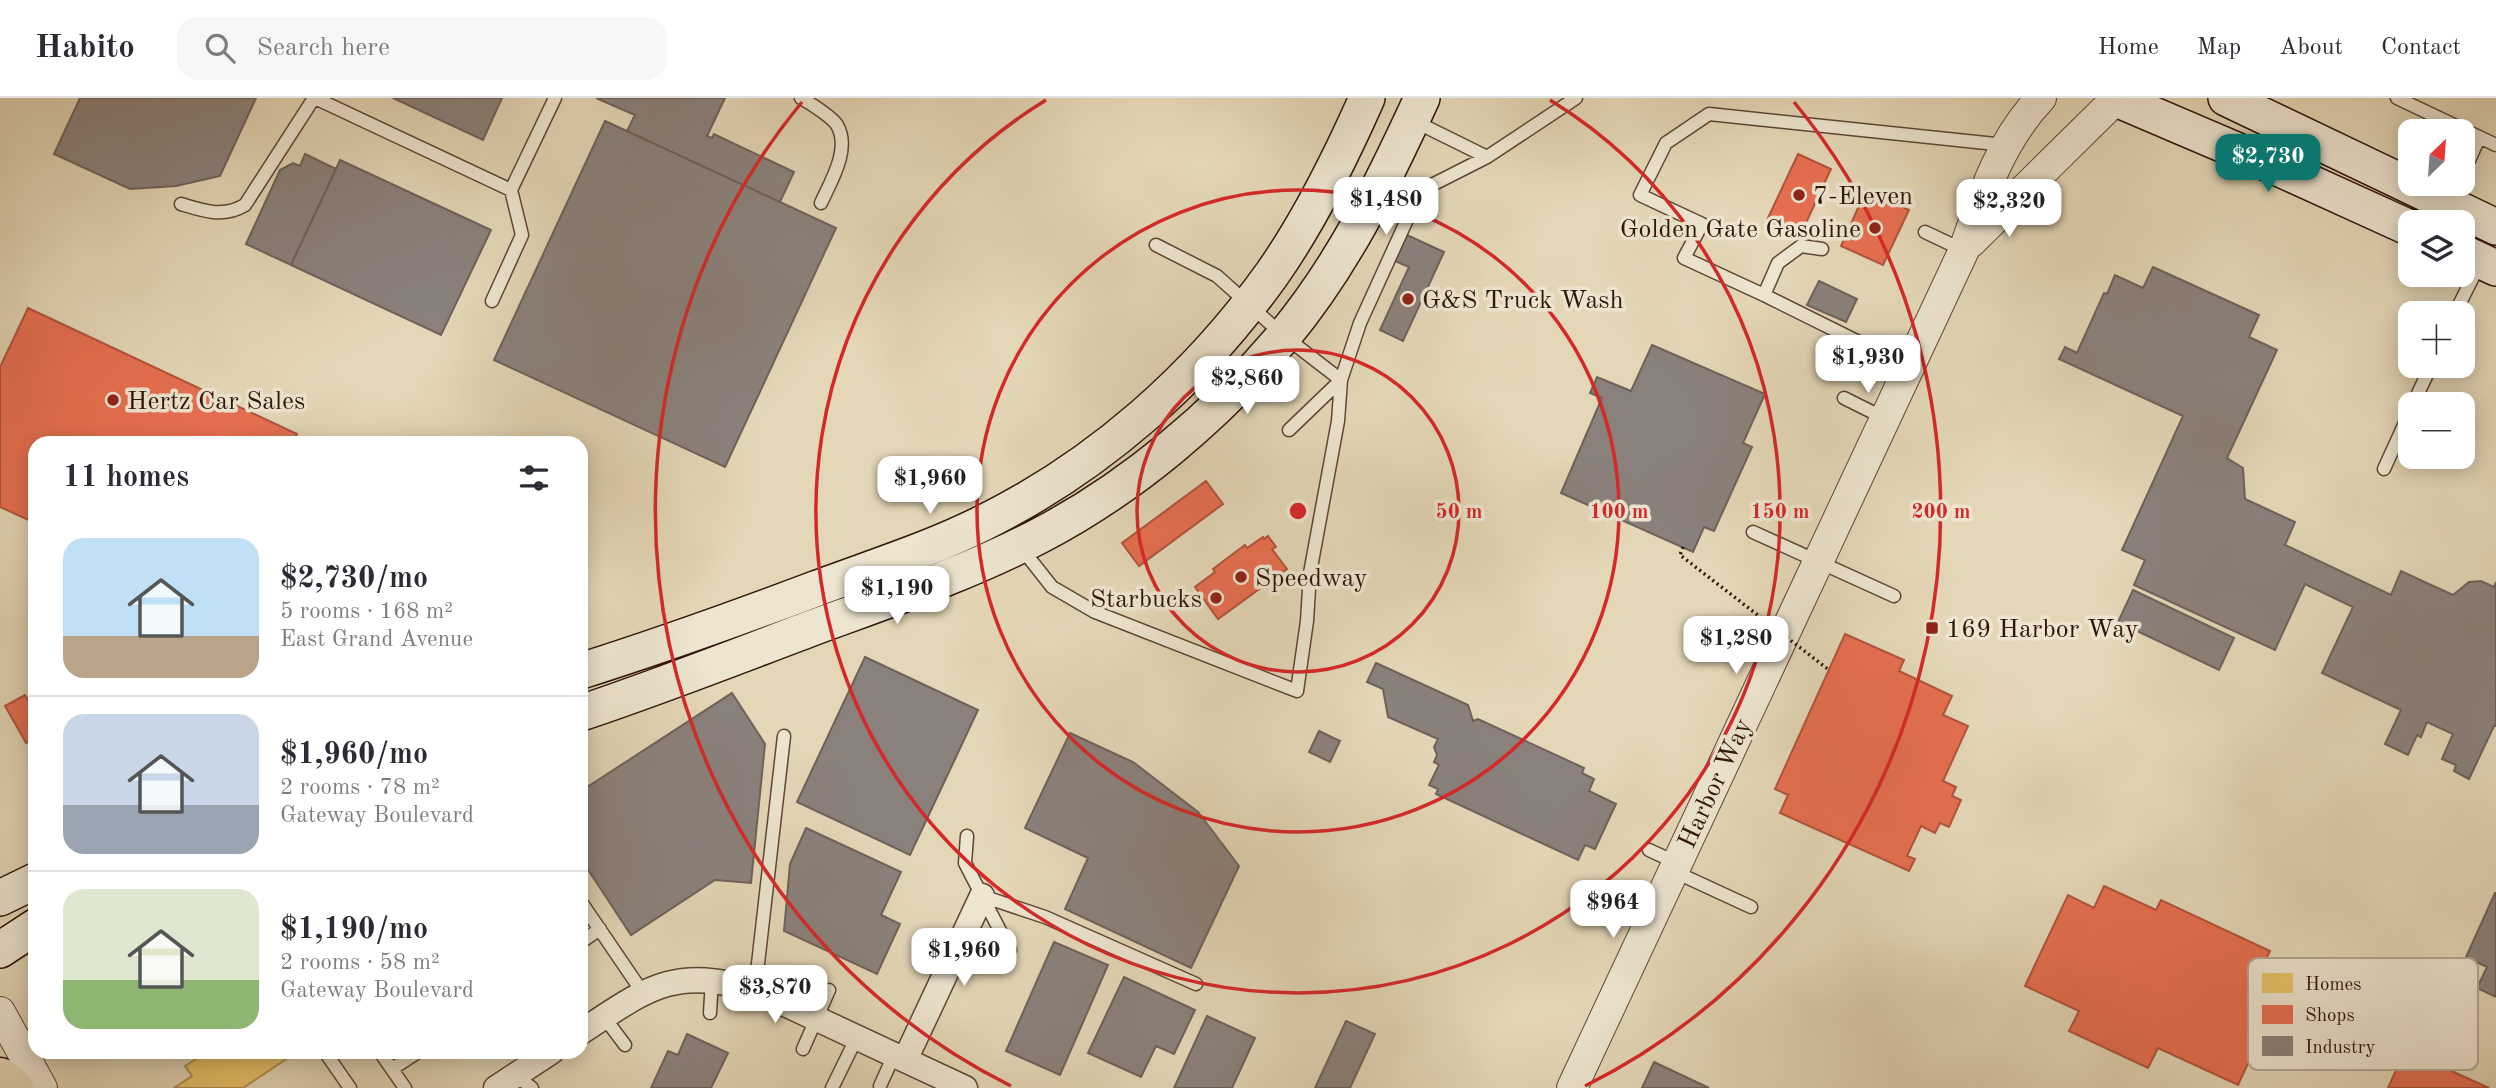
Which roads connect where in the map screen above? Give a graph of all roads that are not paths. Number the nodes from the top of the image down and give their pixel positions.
1 (315, 98) edge
2 (555, 98) edge
3 (802, 98) edge
4 (1367, 98) edge
5 (1576, 98) edge
6 (2040, 98) edge
7 (2116, 98) edge
8 (2226, 98) edge
9 (2397, 98) edge
10 (344, 104) edge
11 (1417, 109) edge
12 (2479, 138) junction
13 (2005, 145) junction
14 (2496, 145) edge
15 (2475, 147) edge
16 (1487, 157) junction
17 (2398, 166) edge
18 (512, 190) junction
19 (2463, 196) edge
20 (821, 203) dead end
21 (181, 204) dead end
22 (2398, 223) edge
23 (2496, 227) edge
24 (1925, 232) dead end
25 (1156, 245) dead end
26 (1822, 249) dead end
27 (1964, 250) junction
28 (2480, 261) edge
29 (1764, 295) junction
30 (492, 301) dead end
31 (2461, 301) edge
32 (1249, 304) junction
33 (1284, 336) junction
34 (1909, 367) junction
35 (1340, 380) junction
36 (1844, 398) dead end
37 (1885, 418) junction
38 (1289, 430) dead end
39 (2398, 438) edge
40 (2384, 469) dead end
41 (1752, 532) dead end
42 (1019, 545) junction
43 (1818, 561) junction
44 (1894, 596) dead end
45 (588, 669) edge
46 (588, 710) edge
47 (784, 736) dead end
48 (967, 836) dead end
49 (1649, 850) dead end
50 (1675, 867) junction
51 (28, 884) edge
52 (982, 896) junction
53 (0, 898) edge
54 (1621, 899) dead end
55 (1751, 907) dead end
56 (588, 912) edge
57 (1653, 914) junction
58 (600, 929) junction
59 (28, 932) edge
60 (588, 937) edge
61 (0, 950) edge
62 (1010, 950) dead end
63 (712, 980) junction
64 (1196, 984) dead end
65 (755, 990) junction
66 (829, 990) dead end
67 (643, 993) junction
68 (0, 1012) edge
69 (710, 1013) dead end
70 (604, 1017) junction
71 (817, 1019) junction
72 (588, 1027) edge
73 (857, 1037) junction
74 (625, 1045) dead end
75 (803, 1049) dead end
76 (899, 1057) junction
77 (330, 1059) edge
78 (385, 1059) edge
79 (407, 1059) edge
80 (543, 1059) edge
81 (0, 1065) edge
82 (392, 1069) junction
83 (0, 1077) edge
84 (514, 1084) edge
85 (880, 1086) dead end
86 (15, 1088) edge
87 (42, 1088) edge
88 (350, 1088) edge
89 (405, 1088) edge
90 (832, 1088) edge
91 (965, 1088) edge
92 (1572, 1088) edge

1 - 10 lane
1 - 21 lane
2 - 18 lane
3 - 20 lane
4 - 32 main road
5 - 16 lane
6 - 13 street, Harbor Way
7 - 22 main road
7 - 27 street, Harbor Way
8 - 17 main road
9 - 12 lane
10 - 18 lane
11 - 16 lane
11 - 33 main road
12 - 14 lane
12 - 15 lane
13 - 27 street, Harbor Way
13 - 29 lane
16 - 35 lane
18 - 30 lane
19 - 23 main road
24 - 27 lane
25 - 32 lane
26 - 29 lane
27 - 34 street, Harbor Way
28 - 31 lane
29 - 34 lane
32 - 33 lane
32 - 45 main road
33 - 35 lane
33 - 42 main road
34 - 37 street, Harbor Way
35 - 38 lane
35 - 42 lane
36 - 37 lane
37 - 43 street, Harbor Way
39 - 40 lane
41 - 43 lane
42 - 46 main road
43 - 44 lane
43 - 50 street, Harbor Way
47 - 65 lane
48 - 52 lane
49 - 50 lane
50 - 55 lane
50 - 57 street, Harbor Way
51 - 53 main road
52 - 62 lane
52 - 64 lane
52 - 76 street
54 - 57 lane
56 - 58 lane
57 - 92 street, Harbor Way
58 - 60 lane
58 - 67 lane
59 - 61 main road
63 - 65 street
63 - 67 street
63 - 69 lane
65 - 71 street
66 - 71 lane
67 - 70 street
68 - 87 street
70 - 72 street
70 - 74 lane
71 - 73 street
71 - 75 lane
73 - 76 street
73 - 90 lane
76 - 85 lane
76 - 91 street
77 - 88 lane
78 - 82 lane
79 - 82 lane
80 - 84 street
81 - 86 street
82 - 89 lane
83 - 86 main road

